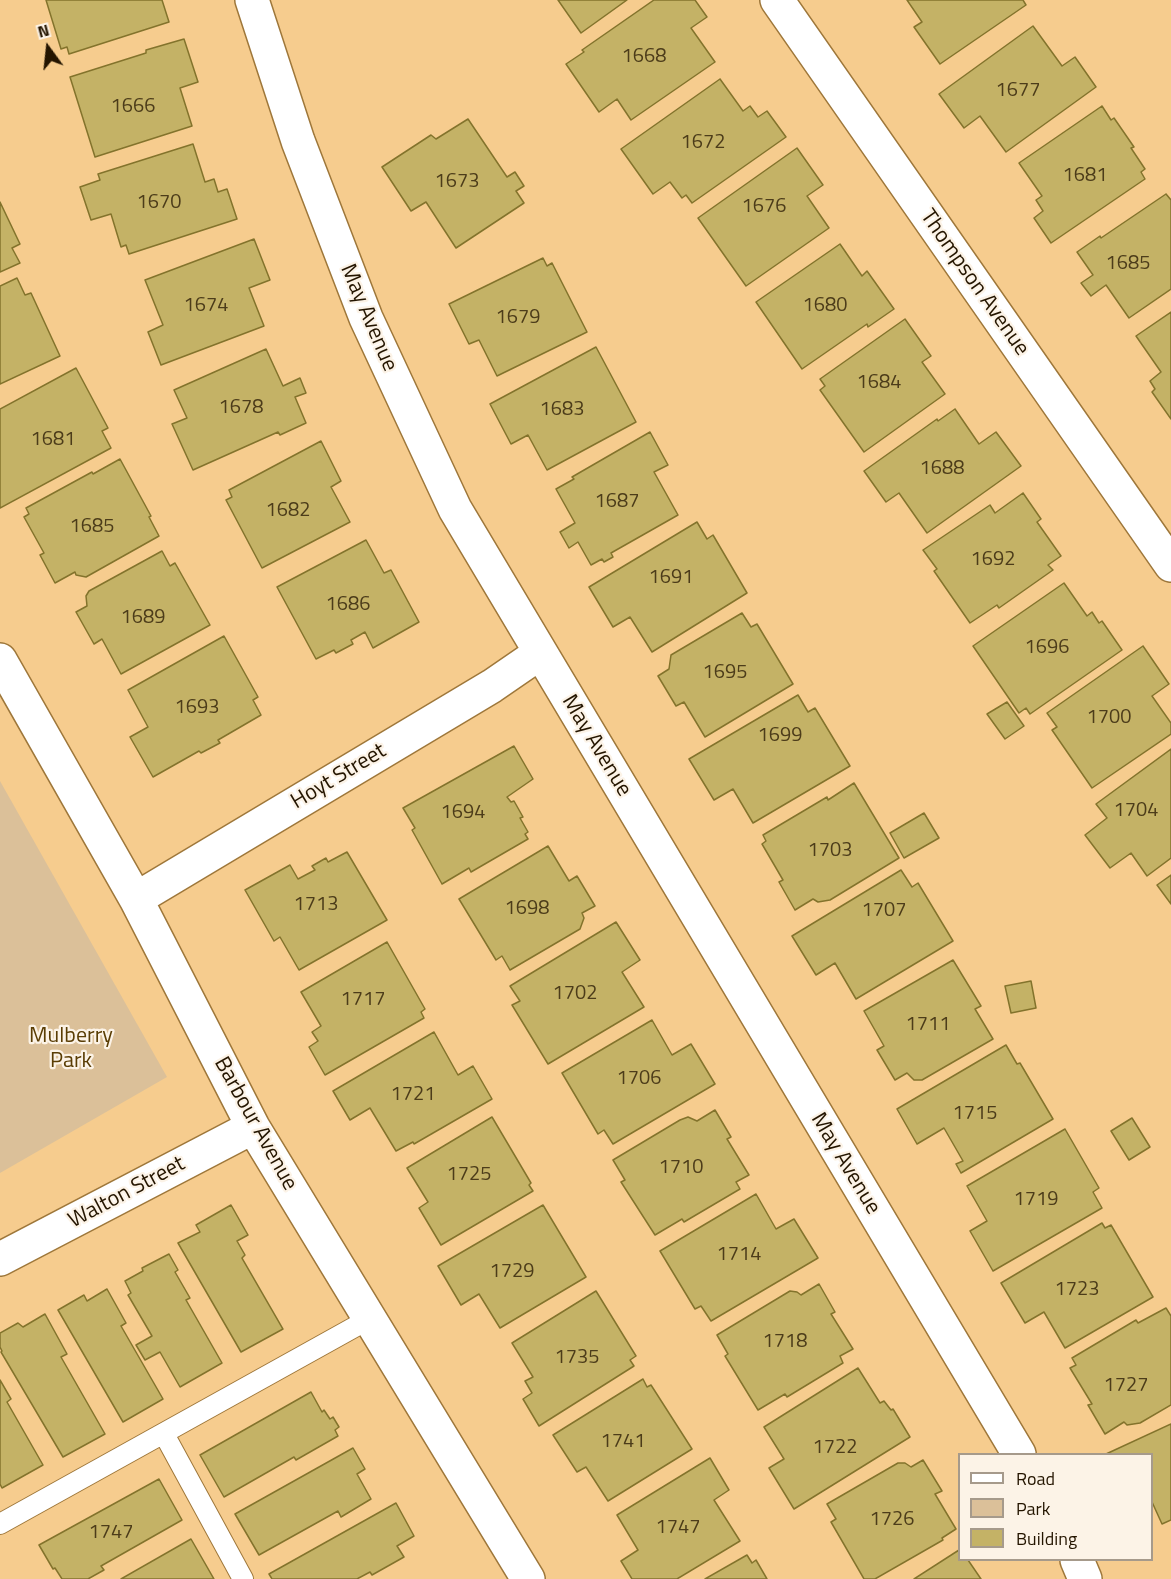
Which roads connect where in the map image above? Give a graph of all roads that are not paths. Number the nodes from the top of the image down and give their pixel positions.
1 (252, 0) edge
2 (777, 0) edge
3 (1171, 565) edge
4 (540, 653) junction
5 (0, 660) edge
6 (136, 899) junction
7 (254, 1126) junction
8 (0, 1259) edge
9 (369, 1319) junction
10 (164, 1434) junction
11 (1018, 1453) edge
12 (0, 1524) edge
13 (1077, 1561) edge
14 (243, 1579) edge
15 (528, 1579) edge
16 (1085, 1579) edge

1 - 4 street, May Avenue
2 - 3 street, Thompson Avenue
4 - 6 street, Hoyt Street
4 - 11 street, May Avenue
5 - 6 street, Barbour Avenue
6 - 7 street, Barbour Avenue
7 - 8 street, Walton Street
7 - 9 street, Barbour Avenue
9 - 10 lane
9 - 15 street, Barbour Avenue
10 - 12 lane
10 - 14 lane
13 - 16 street

